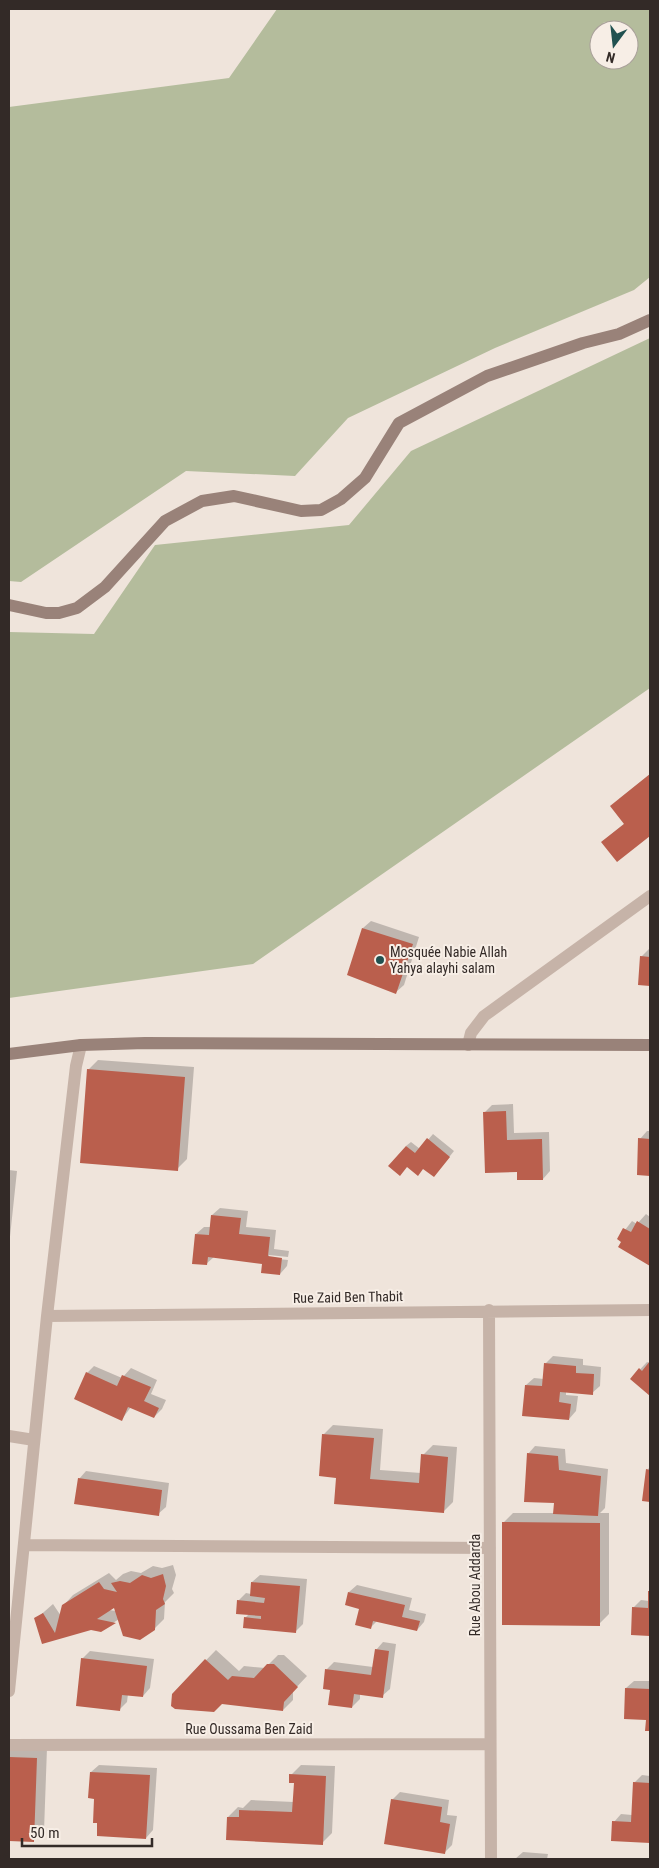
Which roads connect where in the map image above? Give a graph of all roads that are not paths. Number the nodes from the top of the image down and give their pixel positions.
1 (650, 320) edge
2 (9, 605) edge
3 (650, 896) edge
4 (81, 1045) junction
5 (468, 1045) junction
6 (650, 1045) edge
7 (9, 1054) edge
8 (489, 1310) junction
9 (650, 1310) edge
10 (47, 1316) junction
11 (9, 1436) edge
12 (34, 1440) junction
13 (24, 1545) junction
14 (490, 1548) junction
15 (9, 1691) edge
16 (489, 1744) junction
17 (9, 1745) edge
18 (491, 1859) edge

1 - 2 street
3 - 5 street
4 - 5 street
4 - 7 street
4 - 10 street
5 - 6 street
8 - 9 street, Rue Zaid Ben Thabit
8 - 10 street, Rue Zaid Ben Thabit
8 - 14 street, Rue Abou Addarda
10 - 12 street
11 - 12 street
12 - 13 street
13 - 14 street
13 - 15 street
14 - 16 street, Rue Abou Addarda
16 - 17 street, Rue Oussama Ben Zaid
16 - 18 street, Rue Abou Addarda

